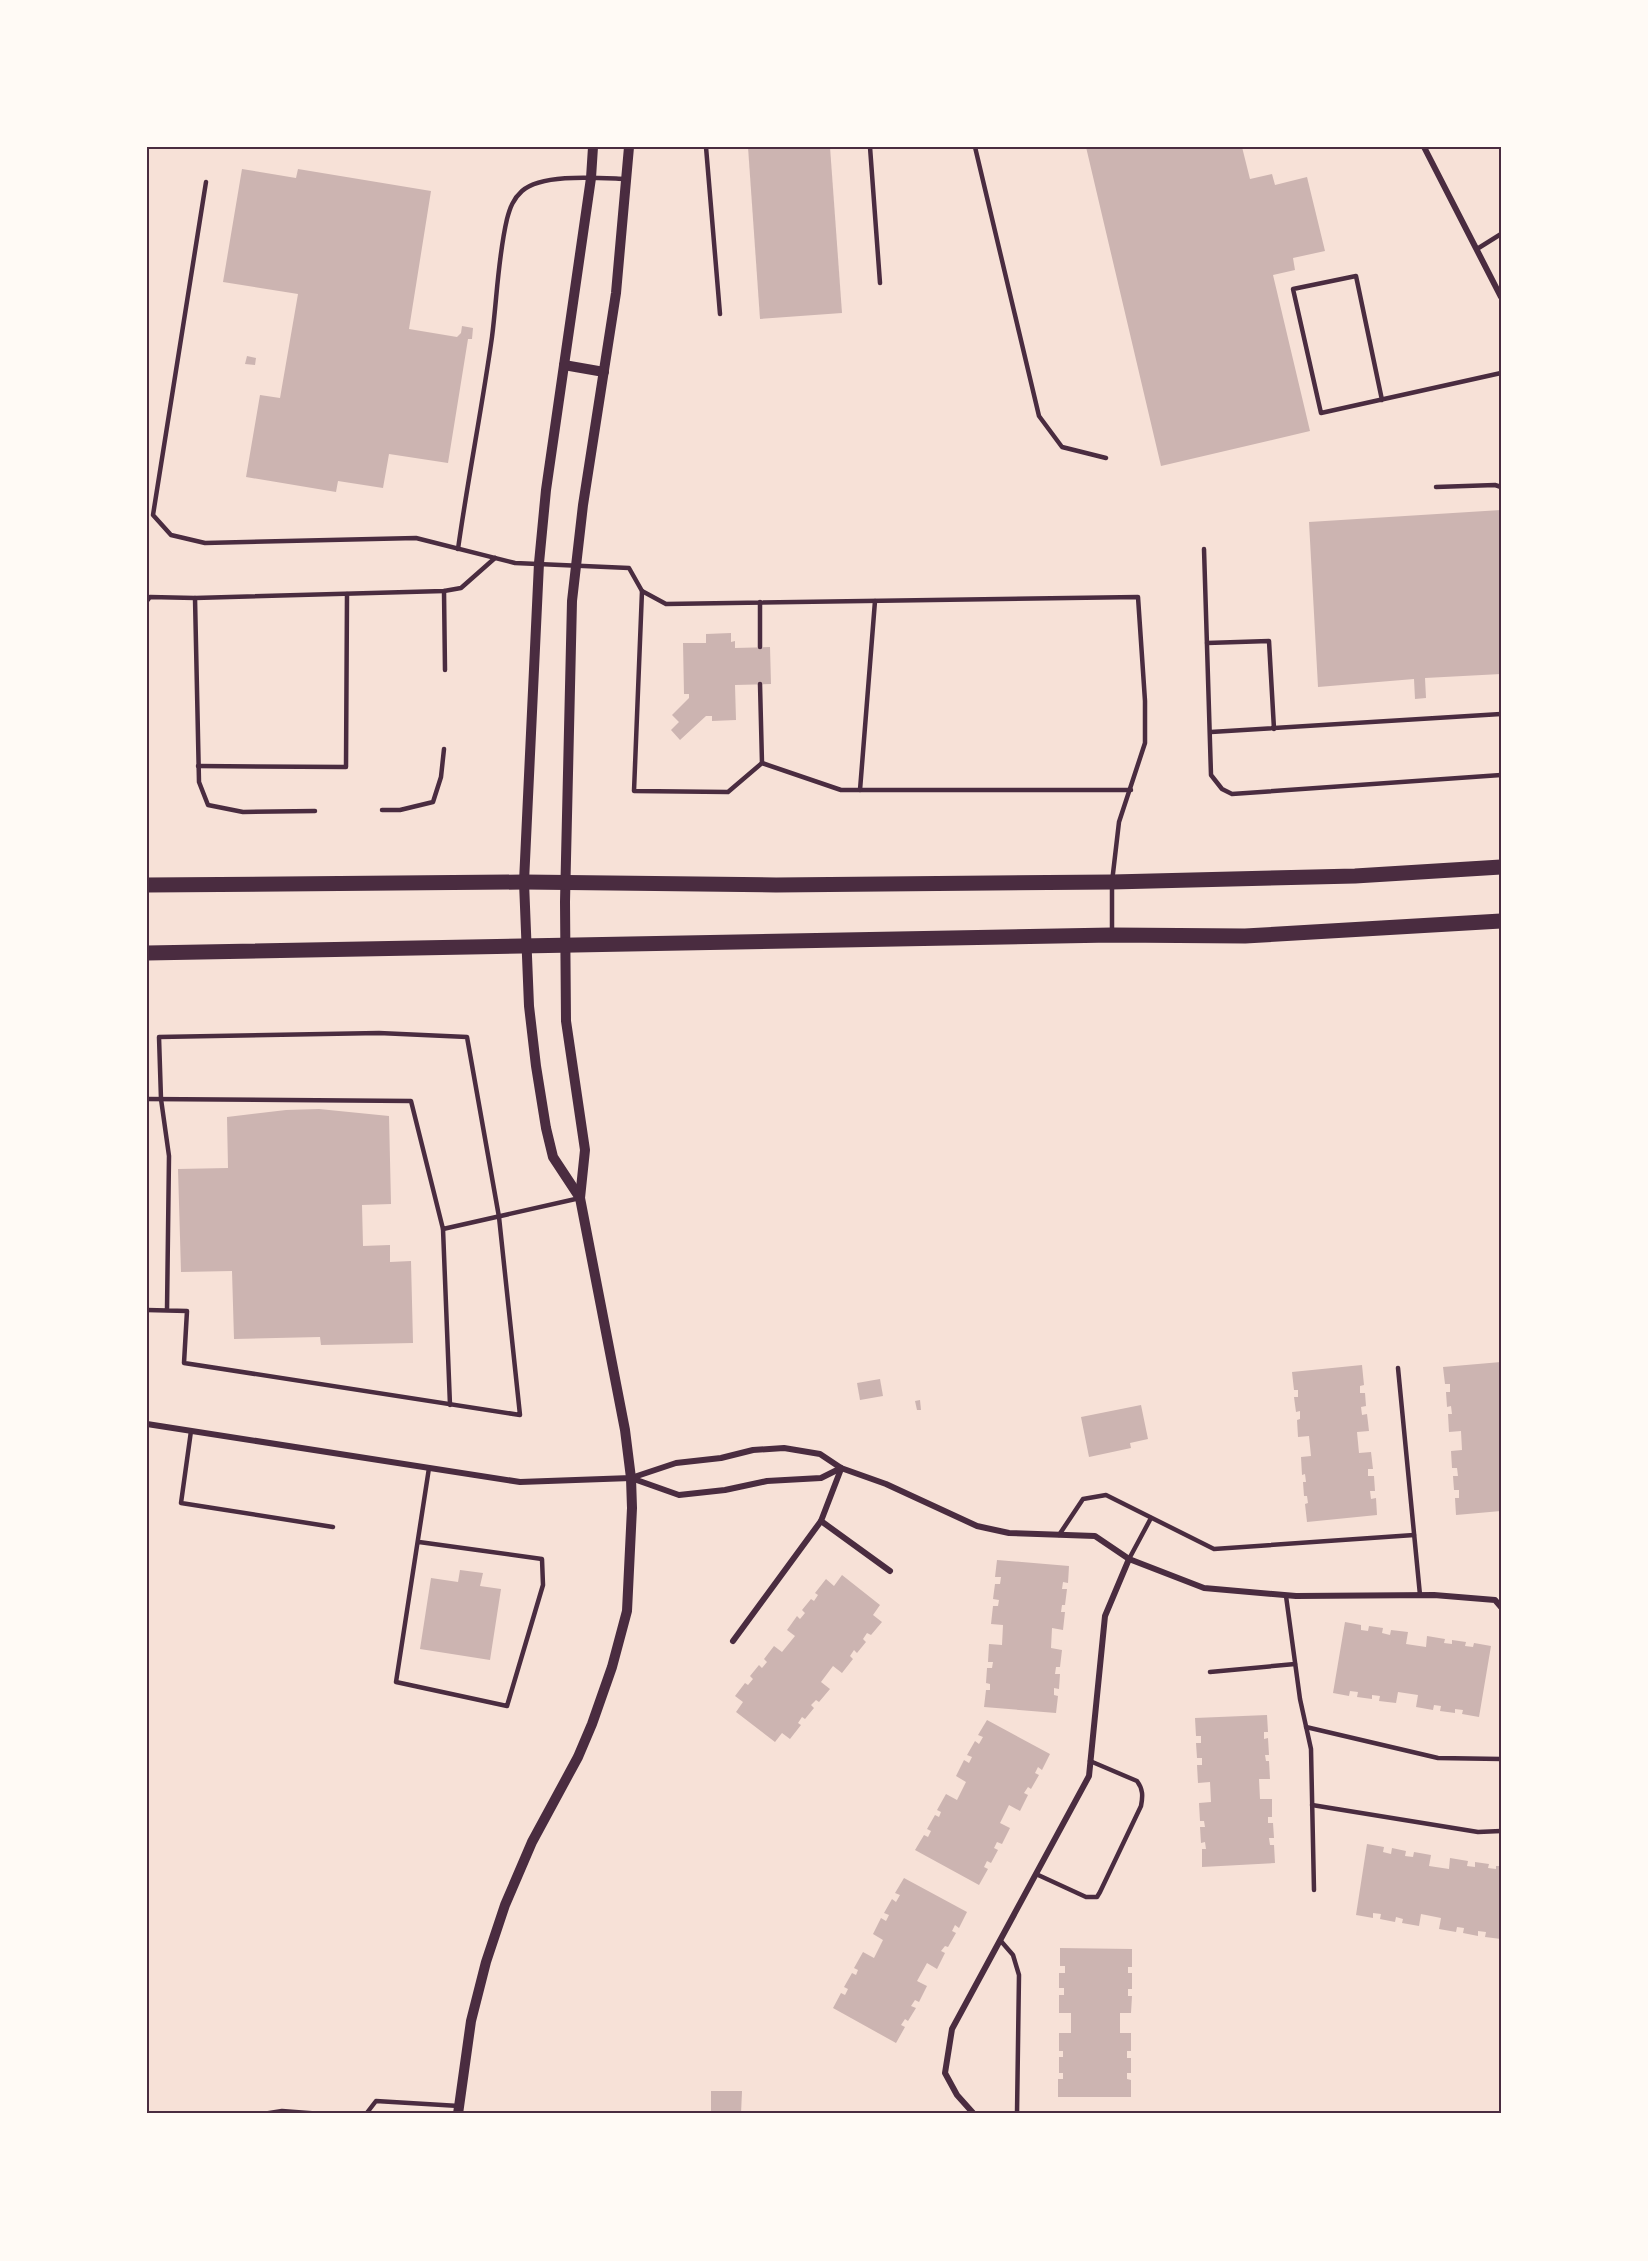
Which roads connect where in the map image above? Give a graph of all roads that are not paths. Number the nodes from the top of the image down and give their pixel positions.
1 (593, 147) edge
2 (630, 147) edge
3 (706, 147) edge
4 (870, 147) edge
5 (975, 147) edge
6 (1424, 147) edge
7 (591, 178) junction
8 (627, 180) junction
9 (206, 182) dead end
10 (1501, 234) edge
11 (1477, 249) junction
12 (880, 283) dead end
13 (1501, 297) edge
14 (720, 314) dead end
15 (564, 365) junction
16 (604, 372) junction
17 (1501, 373) edge
18 (1382, 400) junction
19 (1106, 458) dead end
20 (1436, 487) dead end
21 (1501, 487) edge
22 (458, 549) junction
23 (1204, 549) dead end
24 (495, 558) junction
25 (539, 563) junction
26 (576, 565) junction
27 (444, 591) junction
28 (642, 591) junction
29 (347, 594) junction
30 (195, 598) junction
31 (147, 601) edge
32 (875, 601) junction
33 (760, 603) junction
34 (1208, 644) junction
35 (760, 647) dead end
36 (445, 670) dead end
37 (760, 684) dead end
38 (1501, 714) edge
39 (1274, 729) junction
40 (1211, 732) junction
41 (444, 749) dead end
42 (762, 763) junction
43 (198, 766) junction
44 (1501, 775) edge
45 (860, 790) junction
46 (1131, 790) junction
47 (382, 810) dead end
48 (315, 811) dead end
49 (1501, 867) edge
50 (524, 882) junction
51 (566, 882) junction
52 (1112, 882) junction
53 (147, 885) edge
54 (1501, 921) edge
55 (1112, 935) junction
56 (566, 945) junction
57 (525, 946) junction
58 (147, 953) edge
59 (147, 1099) edge
60 (161, 1100) junction
61 (580, 1198) junction
62 (499, 1217) junction
63 (443, 1229) junction
64 (147, 1310) edge
65 (166, 1310) junction
66 (1398, 1368) dead end
67 (450, 1405) junction
68 (147, 1425) edge
69 (191, 1431) junction
70 (429, 1468) junction
71 (841, 1468) junction
72 (631, 1478) junction
73 (1151, 1518) junction
74 (821, 1521) junction
75 (333, 1527) dead end
76 (1059, 1535) junction
77 (1414, 1535) junction
78 (418, 1542) junction
79 (1129, 1558) junction
80 (890, 1571) dead end
81 (1420, 1595) junction
82 (1286, 1596) junction
83 (1501, 1607) edge
84 (733, 1641) dead end
85 (1295, 1664) junction
86 (1210, 1672) dead end
87 (1306, 1727) junction
88 (1501, 1759) edge
89 (1090, 1761) junction
90 (1312, 1805) junction
91 (1501, 1831) edge
92 (1036, 1874) junction
93 (1314, 1890) dead end
94 (1000, 1940) junction
95 (459, 2110) edge
96 (263, 2114) edge
97 (322, 2114) edge
98 (366, 2114) edge
99 (974, 2114) edge
100 (1017, 2114) edge

1 - 7 street
2 - 8 street
3 - 14 lane
4 - 12 lane
5 - 19 lane
6 - 11 street
7 - 8 lane
7 - 15 street
7 - 22 lane
8 - 16 street
9 - 22 lane
10 - 11 lane
11 - 13 street
15 - 16 street
15 - 25 street
16 - 26 street
17 - 18 lane
18 - 18 lane
20 - 21 lane
22 - 24 lane
23 - 34 lane
24 - 25 lane
24 - 27 lane
25 - 26 lane
25 - 50 street
26 - 28 lane
26 - 51 street
27 - 29 lane
27 - 36 lane
28 - 33 lane
28 - 42 lane
29 - 30 lane
29 - 43 lane
30 - 31 lane
30 - 43 lane
32 - 33 lane
32 - 45 lane
32 - 46 lane
33 - 35 lane
34 - 39 lane
34 - 40 lane
37 - 42 lane
38 - 39 lane
39 - 40 lane
40 - 44 lane
41 - 47 lane
42 - 45 lane
43 - 48 lane
45 - 46 lane
46 - 52 lane
49 - 52 main road
50 - 51 main road
50 - 53 main road
50 - 57 street
51 - 52 main road
51 - 56 street
52 - 55 lane
54 - 55 main road
55 - 56 main road
56 - 57 main road
56 - 61 street
57 - 58 main road
57 - 61 street
59 - 60 lane
60 - 62 lane
60 - 63 lane
60 - 65 lane
61 - 62 lane
61 - 72 street
62 - 63 lane
62 - 67 lane
63 - 67 lane
64 - 65 lane
65 - 67 lane
66 - 77 lane
68 - 69 street
69 - 70 street
69 - 75 lane
70 - 72 street
70 - 78 lane
71 - 72 street
71 - 72 street
71 - 74 street
71 - 76 street
72 - 95 street
73 - 76 lane
73 - 77 lane
73 - 79 lane
74 - 80 street
74 - 84 street
76 - 79 street
77 - 81 lane
78 - 78 lane
79 - 82 street
79 - 89 street
81 - 82 street
81 - 83 street
82 - 85 lane
85 - 86 lane
85 - 87 lane
87 - 88 lane
87 - 90 lane
89 - 92 street
89 - 92 lane
90 - 91 lane
90 - 93 lane
92 - 94 street
94 - 99 street
94 - 100 lane
95 - 98 lane
96 - 97 lane

